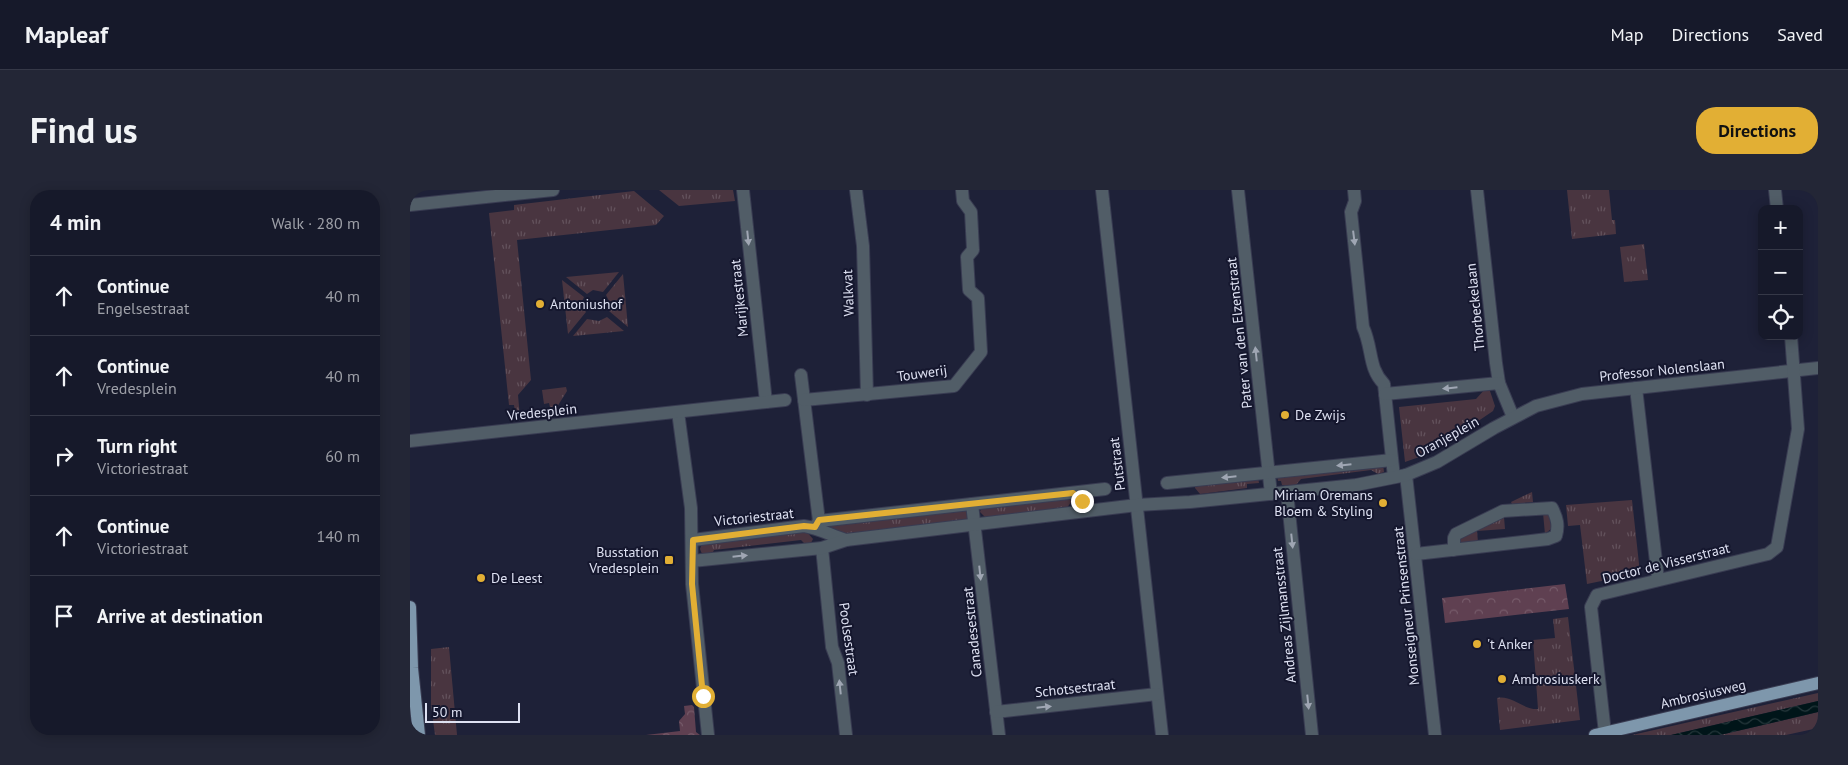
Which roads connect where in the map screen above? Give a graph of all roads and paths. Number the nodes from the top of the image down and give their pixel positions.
1 (553, 190) edge
2 (743, 190) edge
3 (856, 190) edge
4 (962, 190) edge
5 (1102, 190) edge
6 (1238, 190) edge
7 (1354, 190) edge
8 (1477, 190) edge
9 (1775, 190) edge
10 (469, 194) edge
11 (410, 205) edge
12 (1777, 205) edge
13 (1791, 340) edge
14 (1818, 368) edge
15 (1794, 371) junction
16 (801, 375) dead end
17 (1499, 383) junction
18 (1636, 388) junction
19 (1385, 394) junction
20 (867, 395) junction
21 (785, 400) dead end
22 (804, 400) junction
23 (766, 402) junction
24 (678, 412) junction
25 (1513, 417) junction
26 (410, 442) edge
27 (1392, 460) junction
28 (1269, 472) junction
29 (1400, 476) junction
30 (1188, 481) junction
31 (1167, 483) dead end
32 (1105, 489) dead end
33 (1287, 492) junction
34 (1073, 493) junction
35 (1271, 494) junction
36 (1190, 502) junction
37 (972, 504) junction
38 (1137, 505) junction
39 (1094, 510) junction
40 (817, 524) junction
41 (975, 525) junction
42 (693, 540) junction
43 (846, 540) junction
44 (822, 548) junction
45 (1454, 550) junction
46 (1416, 554) junction
47 (692, 562) junction
48 (1658, 579) junction
49 (410, 607) edge
50 (411, 631) edge
51 (1818, 683) edge
52 (1158, 694) junction
53 (996, 712) junction
54 (1600, 734) edge
55 (419, 735) edge
56 (708, 735) edge
57 (846, 735) edge
58 (999, 735) edge
59 (1162, 735) edge
60 (1312, 735) edge
61 (1435, 735) edge

1 - 10 street
2 -> 23 street, Marijkestraat
3 - 20 street, Walkvat
4 - 20 street, Touwerij
5 - 38 street, Putstraat
28 -> 6 street, Pater van den Elzenstraat
7 -> 19 street
8 - 17 street, Thorbeckelaan
9 - 12 street
10 - 11 street
13 - 15 street
14 - 15 street, Professor Nolenslaan
15 - 18 street, Professor Nolenslaan
15 - 48 street, Doctor de Visserstraat
16 - 22 street
17 -> 19 street
17 - 25 street, Thorbeckelaan
18 - 25 street, Professor Nolenslaan
18 - 48 street
19 - 27 street, Monseigneur Prinsenstraat
20 - 22 street, Touwerij
21 - 23 street, Vredesplein
22 - 40 street
23 - 24 street, Vredesplein
24 - 26 street, Vredesplein
24 - 42 street
25 - 29 street, Oranjeplein
27 -> 28 street
27 - 29 street, Monseigneur Prinsenstraat
28 -> 30 street
28 - 35 street, Pater van den Elzenstraat
29 - 33 street, Oranjeplein
29 - 46 street, Monseigneur Prinsenstraat
30 - 31 street
30 - 36 street
32 - 34 street, Victoriestraat
33 - 35 street, Oranjeplein
33 -> 60 street, Andreas Zijlmansstraat
34 - 37 street, Victoriestraat
34 - 39 street
35 - 36 street, Victoriestraat
36 - 38 street, Victoriestraat
37 - 40 street, Victoriestraat
37 - 41 street
38 - 39 street, Victoriestraat
38 - 52 street, Putstraat
39 - 41 street, Victoriestraat
40 - 42 street, Victoriestraat
40 - 43 street, Victoriestraat
41 - 43 street, Victoriestraat
41 -> 53 street, Canadesestraat
42 - 47 street
43 - 44 street, Victoriestraat
47 -> 44 street, Victoriestraat
57 -> 44 street, Poolsestraat
45 - 45 street
45 - 46 street
46 - 61 street, Monseigneur Prinsenstraat
47 - 56 street
48 - 54 street, Doctor de Visserstraat
49 - 50 main road
50 - 55 main road
51 - 54 main road, Ambrosiusweg
53 -> 52 street, Schotsestraat
52 - 59 street, Putstraat
53 - 58 street, Canadesestraat

